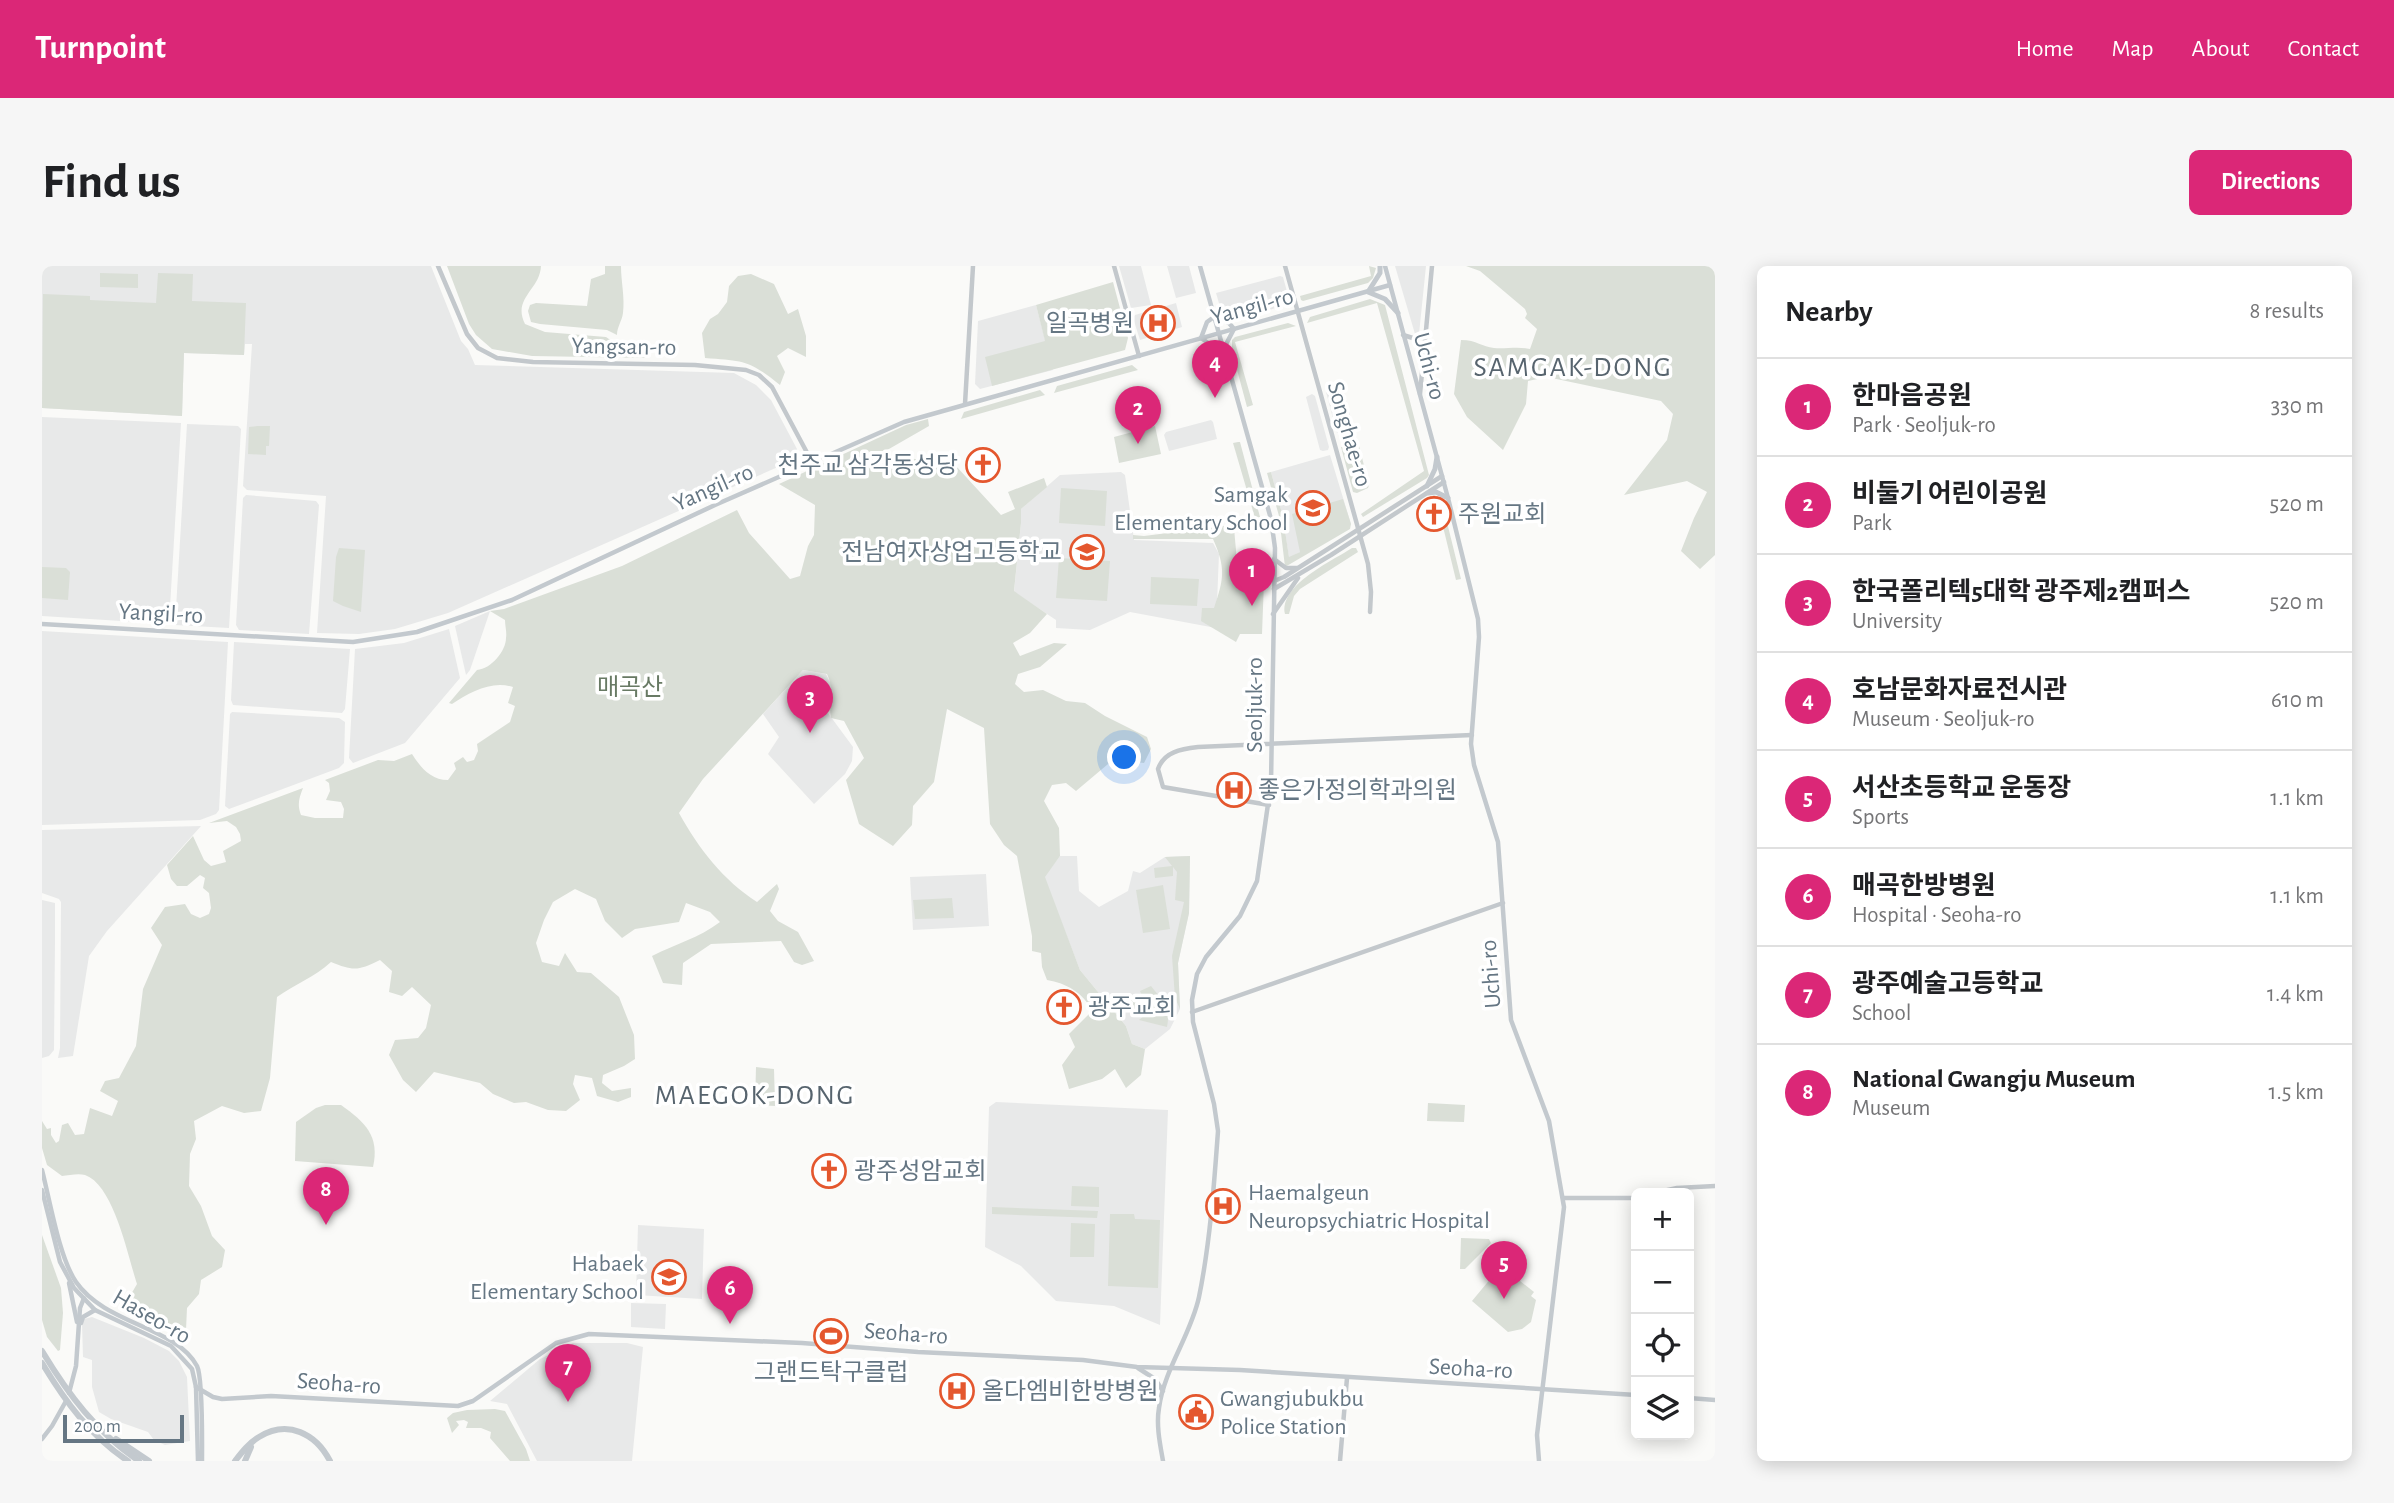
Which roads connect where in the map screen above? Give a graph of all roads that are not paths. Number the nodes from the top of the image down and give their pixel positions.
1 (438, 266) edge
2 (973, 266) edge
3 (1114, 266) edge
4 (1200, 266) edge
5 (1285, 266) edge
6 (1382, 266) edge
7 (1432, 266) edge
8 (1390, 285) junction
9 (1368, 292) junction
10 (1298, 312) junction
11 (1398, 313) junction
12 (1214, 317) junction
13 (1234, 329) junction
14 (1425, 330) junction
15 (1219, 333) junction
16 (1404, 335) junction
17 (1201, 338) junction
18 (1223, 350) junction
19 (1139, 356) junction
20 (1420, 396) junction
21 (965, 404) junction
22 (1437, 457) junction
23 (812, 462) junction
24 (1442, 476) junction
25 (1444, 482) junction
26 (1427, 489) junction
27 (1448, 498) junction
28 (1359, 529) junction
29 (1361, 535) junction
30 (1274, 559) junction
31 (1298, 568) junction
32 (1303, 573) junction
33 (1273, 581) junction
34 (1273, 589) junction
35 (1370, 612) dead end
36 (1273, 615) junction
37 (42, 624) edge
38 (1472, 735) junction
39 (1272, 744) junction
40 (1269, 805) junction
41 (1503, 903) junction
42 (1192, 1012) junction
43 (42, 1170) edge
44 (1715, 1186) edge
45 (1677, 1188) edge
46 (42, 1190) edge
47 (1563, 1198) junction
48 (1631, 1198) edge
49 (68, 1279) junction
50 (85, 1297) junction
51 (96, 1310) junction
52 (78, 1330) junction
53 (42, 1351) edge
54 (42, 1363) edge
55 (1137, 1367) junction
56 (1172, 1368) junction
57 (1347, 1378) junction
58 (198, 1389) junction
59 (1542, 1390) junction
60 (1163, 1391) junction
61 (1631, 1395) edge
62 (1694, 1398) edge
63 (1715, 1400) edge
64 (93, 1422) junction
65 (42, 1438) edge
66 (200, 1460) edge
67 (128, 1461) edge
68 (139, 1461) edge
69 (149, 1461) edge
70 (235, 1461) edge
71 (246, 1461) edge
72 (328, 1461) edge
73 (1163, 1461) edge
74 (1340, 1461) edge
75 (1539, 1461) edge

1 - 23 street, Yangsan-ro
2 - 21 street
3 - 19 street
4 - 12 main road, Seoljuk-ro
5 - 10 street, Songhae-ro
6 - 8 main road, Uchi-ro
6 - 9 main road
7 - 14 street
8 - 9 main road, Yangil-ro
8 - 11 main road, Uchi-ro
9 - 10 main road, Yangil-ro
9 - 11 main road
10 - 13 main road, Yangil-ro
10 - 28 street, Songhae-ro
11 - 16 main road, Uchi-ro
12 - 13 main road
12 - 15 main road, Seoljuk-ro
12 - 17 main road
13 - 15 main road, Yangil-ro
13 - 18 main road
14 - 16 street
14 - 20 street
15 - 17 main road, Yangil-ro
15 - 18 main road, Seoljuk-ro
16 - 20 main road, Uchi-ro
17 - 18 main road
17 - 19 main road, Yangil-ro
18 - 30 main road, Seoljuk-ro
19 - 21 main road, Yangil-ro
20 - 22 main road, Uchi-ro
21 - 23 main road, Yangil-ro
22 - 24 main road, Uchi-ro
22 - 26 main road
23 - 37 main road, Yangil-ro
24 - 25 main road, Uchi-ro
24 - 26 street
25 - 26 street
25 - 27 main road, Uchi-ro
26 - 27 main road
26 - 28 street
26 - 29 street
27 - 38 main road, Uchi-ro
28 - 29 street, Songhae-ro
28 - 31 street
29 - 32 street
29 - 35 street, Songhae-ro
30 - 31 street
30 - 33 main road, Seoljuk-ro
31 - 33 street
32 - 34 street
32 - 36 street
33 - 34 main road, Seoljuk-ro
34 - 36 main road, Seoljuk-ro
36 - 39 main road, Seoljuk-ro
38 - 39 street
38 - 41 main road, Uchi-ro
39 - 40 main road, Seoljuk-ro
39 - 40 street
40 - 42 main road, Seoljuk-ro
41 - 42 street
41 - 47 main road, Uchi-ro
42 - 56 main road, Seoljuk-ro
43 - 50 main road, Haseo-ro
44 - 45 street
46 - 49 main road, Haseo-ro
47 - 48 street
47 - 59 main road, Uchi-ro
49 - 50 main road, Haseo-ro
49 - 52 main road
50 - 51 main road, Haseo-ro
50 - 52 main road
50 - 58 main road, Haseo-ro
51 - 52 main road
51 - 58 main road, Haseo-ro
52 - 65 main road
53 - 64 highway
54 - 67 highway
55 - 56 main road, Seoha-ro
55 - 58 main road, Seoha-ro
55 - 60 main road
56 - 57 main road, Seoha-ro
56 - 60 main road, Seoljuk-ro
57 - 59 main road, Seoha-ro
57 - 74 street
58 - 66 main road, Haseo-ro
59 - 61 main road, Seoha-ro
59 - 75 main road, Uchi-ro
60 - 73 main road, Seoljuk-ro
62 - 63 main road
64 - 68 highway
64 - 69 highway
70 - 72 highway
71 - 72 highway

